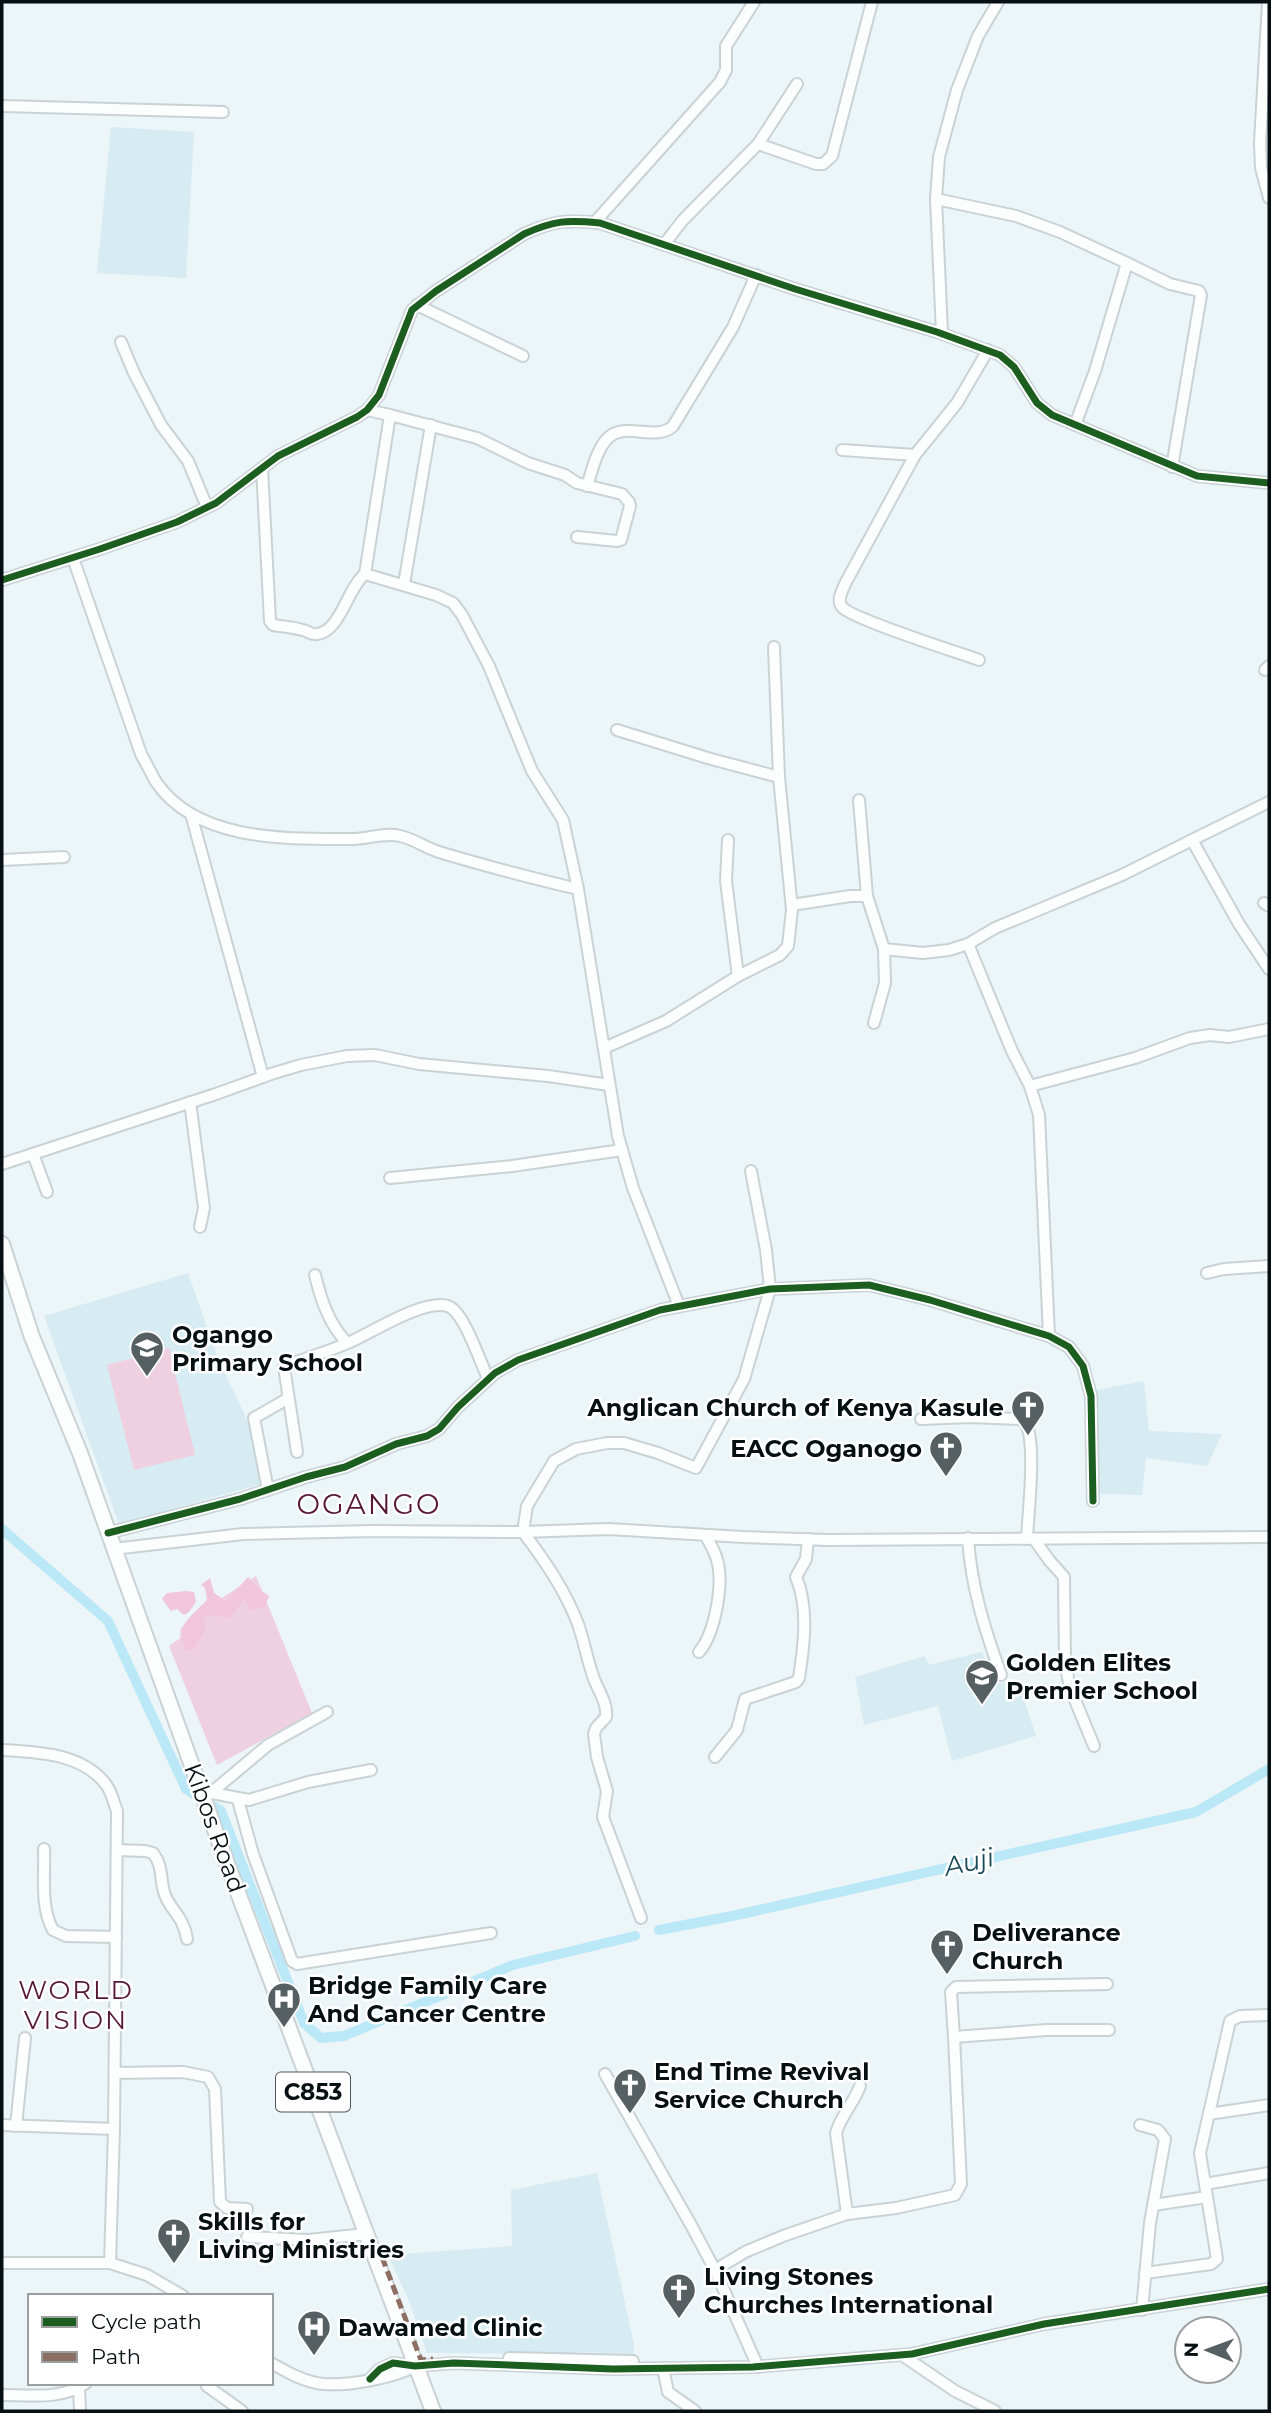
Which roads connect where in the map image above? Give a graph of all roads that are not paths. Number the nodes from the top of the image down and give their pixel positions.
1 (754, 2) edge
2 (872, 2) edge
3 (998, 2) edge
4 (1268, 2) edge
5 (797, 84) dead end
6 (2, 106) edge
7 (223, 112) dead end
8 (758, 144) junction
9 (1269, 198) edge
10 (936, 199) junction
11 (595, 222) junction
12 (665, 243) junction
13 (1127, 263) junction
14 (756, 275) junction
15 (417, 305) junction
16 (942, 333) junction
17 (121, 342) dead end
18 (988, 350) junction
19 (523, 356) dead end
20 (367, 410) junction
21 (390, 415) junction
22 (431, 425) junction
23 (1075, 425) junction
24 (842, 450) dead end
25 (915, 455) junction
26 (1172, 467) junction
27 (262, 468) junction
28 (1269, 483) edge
29 (587, 486) junction
30 (207, 507) junction
31 (577, 537) dead end
32 (73, 558) junction
33 (365, 574) junction
34 (2, 580) edge
35 (404, 584) junction
36 (774, 647) dead end
37 (979, 660) dead end
38 (617, 730) dead end
39 (779, 777) junction
40 (859, 800) dead end
41 (1269, 802) edge
42 (191, 814) junction
43 (728, 840) dead end
44 (1192, 840) junction
45 (64, 857) dead end
46 (2, 860) edge
47 (578, 889) junction
48 (867, 896) junction
49 (792, 905) junction
50 (968, 944) junction
51 (884, 949) junction
52 (1269, 969) edge
53 (738, 976) junction
54 (874, 1023) dead end
55 (1269, 1029) edge
56 (604, 1048) junction
57 (263, 1077) junction
58 (609, 1085) junction
59 (1030, 1086) junction
60 (190, 1102) junction
61 (622, 1150) junction
62 (33, 1154) junction
63 (2, 1164) edge
64 (751, 1171) dead end
65 (390, 1178) dead end
66 (47, 1192) dead end
67 (200, 1227) dead end
68 (2, 1244) edge
69 (1269, 1266) edge
70 (1207, 1273) dead end
71 (315, 1275) dead end
72 (770, 1289) junction
73 (679, 1306) junction
74 (1049, 1336) junction
75 (347, 1343) junction
76 (488, 1378) junction
77 (287, 1399) junction
78 (921, 1419) dead end
79 (297, 1452) dead end
80 (268, 1490) junction
81 (1093, 1501) dead end
82 (523, 1532) junction
83 (108, 1534) junction
84 (705, 1535) junction
85 (1269, 1537) edge
86 (968, 1538) junction
87 (808, 1539) junction
88 (1031, 1539) junction
89 (113, 1549) junction
90 (699, 1652) dead end
91 (1001, 1675) dead end
92 (327, 1712) dead end
93 (1094, 1746) dead end
94 (2, 1750) edge
95 (715, 1757) dead end
96 (371, 1770) dead end
97 (205, 1792) junction
98 (238, 1800) junction
99 (44, 1849) dead end
100 (117, 1850) junction
101 (640, 1918) dead end
102 (491, 1933) dead end
103 (116, 1937) junction
104 (187, 1939) dead end
105 (1107, 1984) dead end
106 (1269, 2015) edge
107 (1109, 2030) dead end
108 (954, 2037) junction
109 (25, 2038) dead end
110 (115, 2073) junction
111 (605, 2074) dead end
112 (860, 2086) dead end
113 (1269, 2105) edge
114 (1209, 2114) junction
115 (2, 2125) edge
116 (1140, 2125) dead end
117 (16, 2126) junction
118 (114, 2129) junction
119 (1269, 2172) edge
120 (1205, 2184) junction
121 (1207, 2197) junction
122 (1153, 2205) junction
123 (247, 2209) dead end
124 (847, 2214) junction
125 (366, 2234) junction
126 (247, 2237) dead end
127 (382, 2257) dead end
128 (2, 2263) edge
129 (110, 2263) junction
130 (715, 2270) junction
131 (1145, 2273) junction
132 (1269, 2288) edge
133 (180, 2294) edge
134 (1142, 2310) junction
135 (902, 2355) junction
136 (633, 2361) dead end
137 (273, 2364) edge
138 (415, 2366) junction
139 (758, 2367) junction
140 (663, 2368) junction
141 (206, 2385) edge
142 (83, 2386) edge
143 (2, 2395) edge
144 (80, 2411) edge
145 (242, 2411) edge
146 (433, 2411) edge
147 (695, 2411) edge
148 (995, 2411) edge

1 - 11 street
2 - 8 street
3 - 10 street
4 - 9 street
5 - 8 street
6 - 7 street
8 - 12 street
10 - 13 street
10 - 16 street
11 - 12 street
11 - 15 street
12 - 14 street
13 - 23 street
13 - 26 street
14 - 16 street
14 - 29 street
15 - 19 street
15 - 20 street
16 - 18 street
17 - 30 street
18 - 23 street
18 - 25 street
20 - 21 street
20 - 27 street
21 - 22 street
21 - 33 street
22 - 29 street
22 - 35 street
23 - 26 street
24 - 25 street
25 - 37 street
26 - 28 street
27 - 30 street
27 - 33 street
29 - 31 street
30 - 32 street
32 - 34 street
32 - 42 street
33 - 35 street
35 - 47 street
36 - 39 street
38 - 39 street
39 - 49 street
40 - 48 street
41 - 44 street
42 - 47 street
42 - 57 street
43 - 53 street
44 - 50 street
44 - 52 street
45 - 46 street
47 - 56 street
48 - 49 street
48 - 51 street
49 - 53 street
50 - 51 street
50 - 59 street
51 - 54 street
53 - 56 street
55 - 59 street
56 - 58 street
57 - 58 street
57 - 60 street
58 - 61 street
59 - 74 street
60 - 62 street
60 - 67 street
61 - 65 street
61 - 73 street
62 - 63 street
62 - 66 street
64 - 72 street
68 - 83 main road, Kibos Road / C853
69 - 70 street
71 - 75 street
72 - 73 street
72 - 74 street
72 - 82 street
73 - 76 street
74 - 81 street
75 - 76 street
75 - 77 street
76 - 80 street
77 - 79 street
77 - 80 street
78 - 88 street
80 - 83 street
82 - 84 street
82 - 89 street
82 - 101 street
83 - 89 main road, Kibos Road / C853
84 - 87 street
84 - 90 street
85 - 88 street
86 - 87 street
86 - 88 street
86 - 91 street
87 - 95 street
88 - 93 street
89 - 97 main road, Kibos Road / C853
92 - 97 street
94 - 100 street
96 - 98 street
97 - 98 street
97 - 125 main road, Kibos Road / C853
98 - 102 street
99 - 103 street
100 - 103 street
100 - 104 street
103 - 110 street
105 - 108 street
106 - 114 street
107 - 108 street
108 - 124 street
109 - 117 street
110 - 118 street
110 - 123 street
111 - 130 street
112 - 124 street
113 - 114 street
114 - 120 street
115 - 117 street
116 - 122 street
117 - 118 street
118 - 129 street
119 - 120 street
120 - 121 street
121 - 122 street
121 - 131 street
122 - 131 street
124 - 130 street
125 - 126 street
125 - 138 main road, Kibos Road / C853
127 - 136 street
128 - 129 street
129 - 133 street
130 - 139 street
131 - 134 street
132 - 134 street
134 - 135 street
135 - 139 street
135 - 148 street
137 - 138 street
138 - 140 street
138 - 146 main road, Kibos Road / C853
139 - 140 street
140 - 147 street
141 - 145 street
142 - 143 street
142 - 144 street

